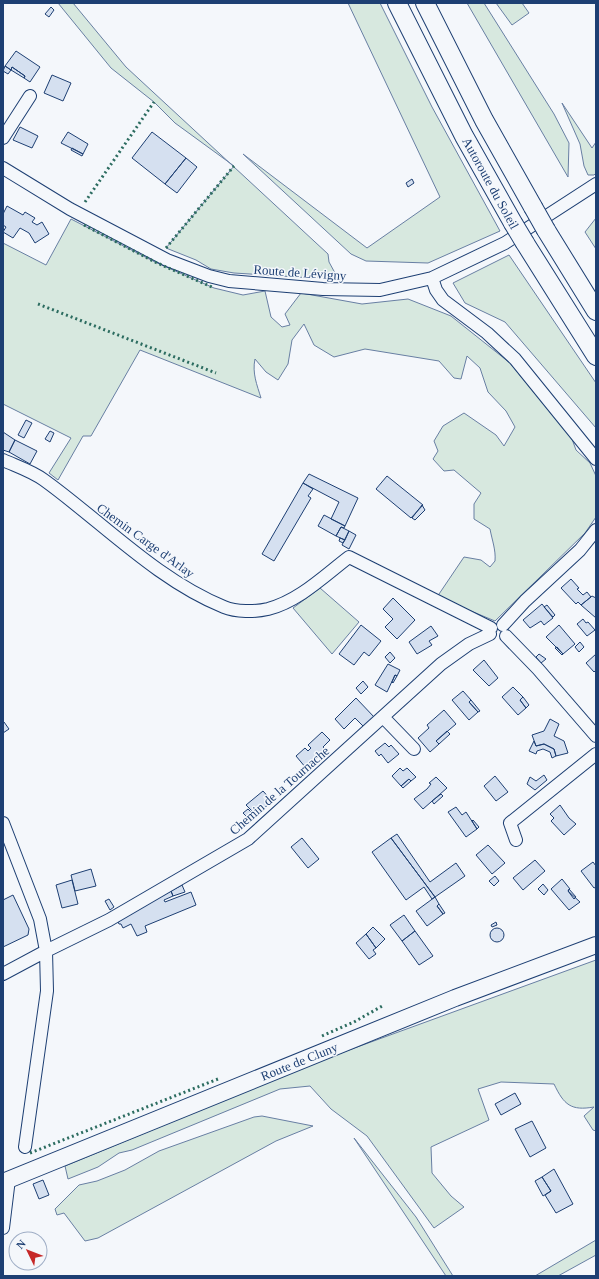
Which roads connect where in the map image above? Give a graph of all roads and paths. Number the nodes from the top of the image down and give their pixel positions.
1 (397, 3) edge
2 (425, 3) edge
3 (30, 96) dead end
4 (3, 138) edge
5 (3, 168) edge
6 (596, 184) edge
7 (432, 278) junction
8 (596, 311) edge
9 (596, 356) edge
10 (596, 459) edge
11 (3, 460) edge
12 (596, 530) edge
13 (497, 631) junction
14 (383, 717) junction
15 (596, 736) edge
16 (414, 749) dead end
17 (596, 754) edge
18 (3, 823) edge
19 (516, 840) dead end
20 (596, 945) edge
21 (46, 950) junction
22 (3, 974) edge
23 (25, 1147) dead end
24 (6, 1181) edge
25 (3, 1228) edge

1 - 9 highway, Autoroute du Soleil, bridge
2 - 8 highway, Autoroute du Soleil, bridge
3 - 4 street
5 - 7 street, Route de Lévigny
6 - 7 street, Route de Lévigny
7 - 10 street
11 - 13 street, Chemin Carge d'Arlay
12 - 13 street, Chemin de la Tournache
13 - 14 street, Chemin de la Tournache
13 - 15 street, Chemin Carge d'Arlay
14 - 16 street
14 - 21 street, Chemin de la Tournache
17 - 19 street
18 - 21 street
20 - 24 main road, Route de Cluny
21 - 22 street, Chemin de la Tournache
21 - 23 street
24 - 25 street

